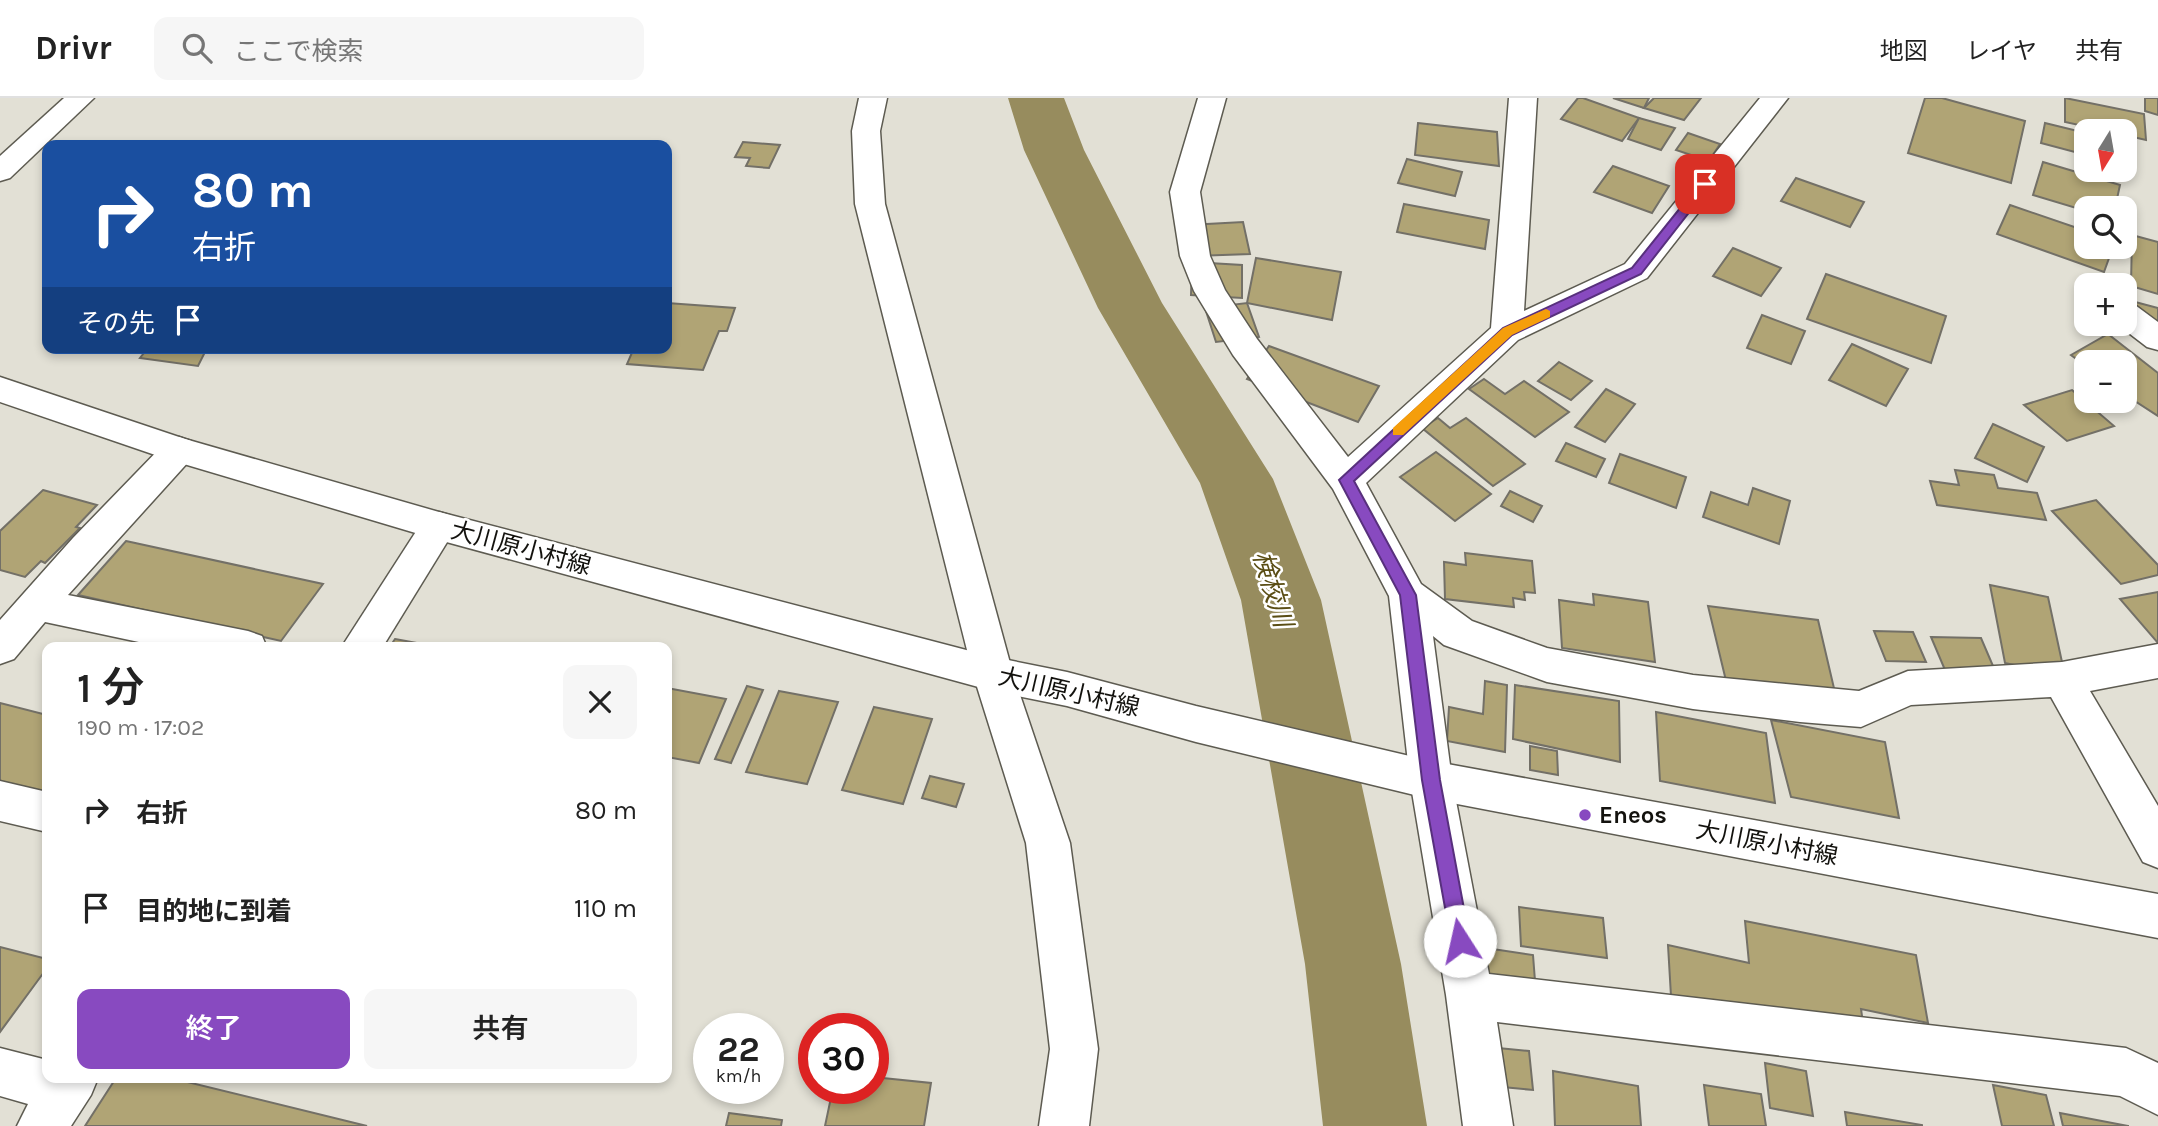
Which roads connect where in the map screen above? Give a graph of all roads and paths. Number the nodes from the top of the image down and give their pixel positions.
1 (80, 98) edge
2 (106, 98) edge
3 (873, 98) edge
4 (1212, 98) edge
5 (1523, 98) edge
6 (1774, 98) edge
7 (60, 140) edge
8 (42, 157) edge
9 (0, 172) edge
10 (0, 197) edge
11 (2137, 323) edge
12 (1507, 332) junction
13 (2158, 339) edge
14 (0, 388) edge
15 (179, 450) junction
16 (1346, 480) junction
17 (439, 526) junction
18 (1408, 595) junction
19 (37, 604) junction
20 (219, 642) edge
21 (364, 642) edge
22 (0, 647) edge
23 (2158, 661) edge
24 (993, 674) junction
25 (2062, 679) junction
26 (1431, 780) junction
27 (0, 802) edge
28 (42, 812) edge
29 (2158, 848) edge
30 (2158, 916) edge
31 (1470, 995) junction
32 (0, 1072) edge
33 (2158, 1090) edge
34 (61, 1098) edge
35 (1064, 1126) edge
36 (1488, 1126) edge

1 - 9 main road
2 - 7 main road
3 - 24 main road
4 - 16 main road
5 - 12 main road
6 - 12 main road
8 - 10 main road
11 - 13 main road
12 - 16 main road
14 - 15 main road, 大川原小村線
15 - 17 main road, 大川原小村線
15 - 19 main road
16 - 18 main road
17 - 21 main road
17 - 24 main road, 大川原小村線
18 - 25 main road
18 - 26 main road
19 - 20 main road
19 - 22 main road
23 - 25 main road
24 - 26 main road, 大川原小村線
24 - 35 main road
25 - 29 main road
26 - 30 main road, 大川原小村線
26 - 31 main road
27 - 28 main road
31 - 33 main road
31 - 36 main road
32 - 34 main road

